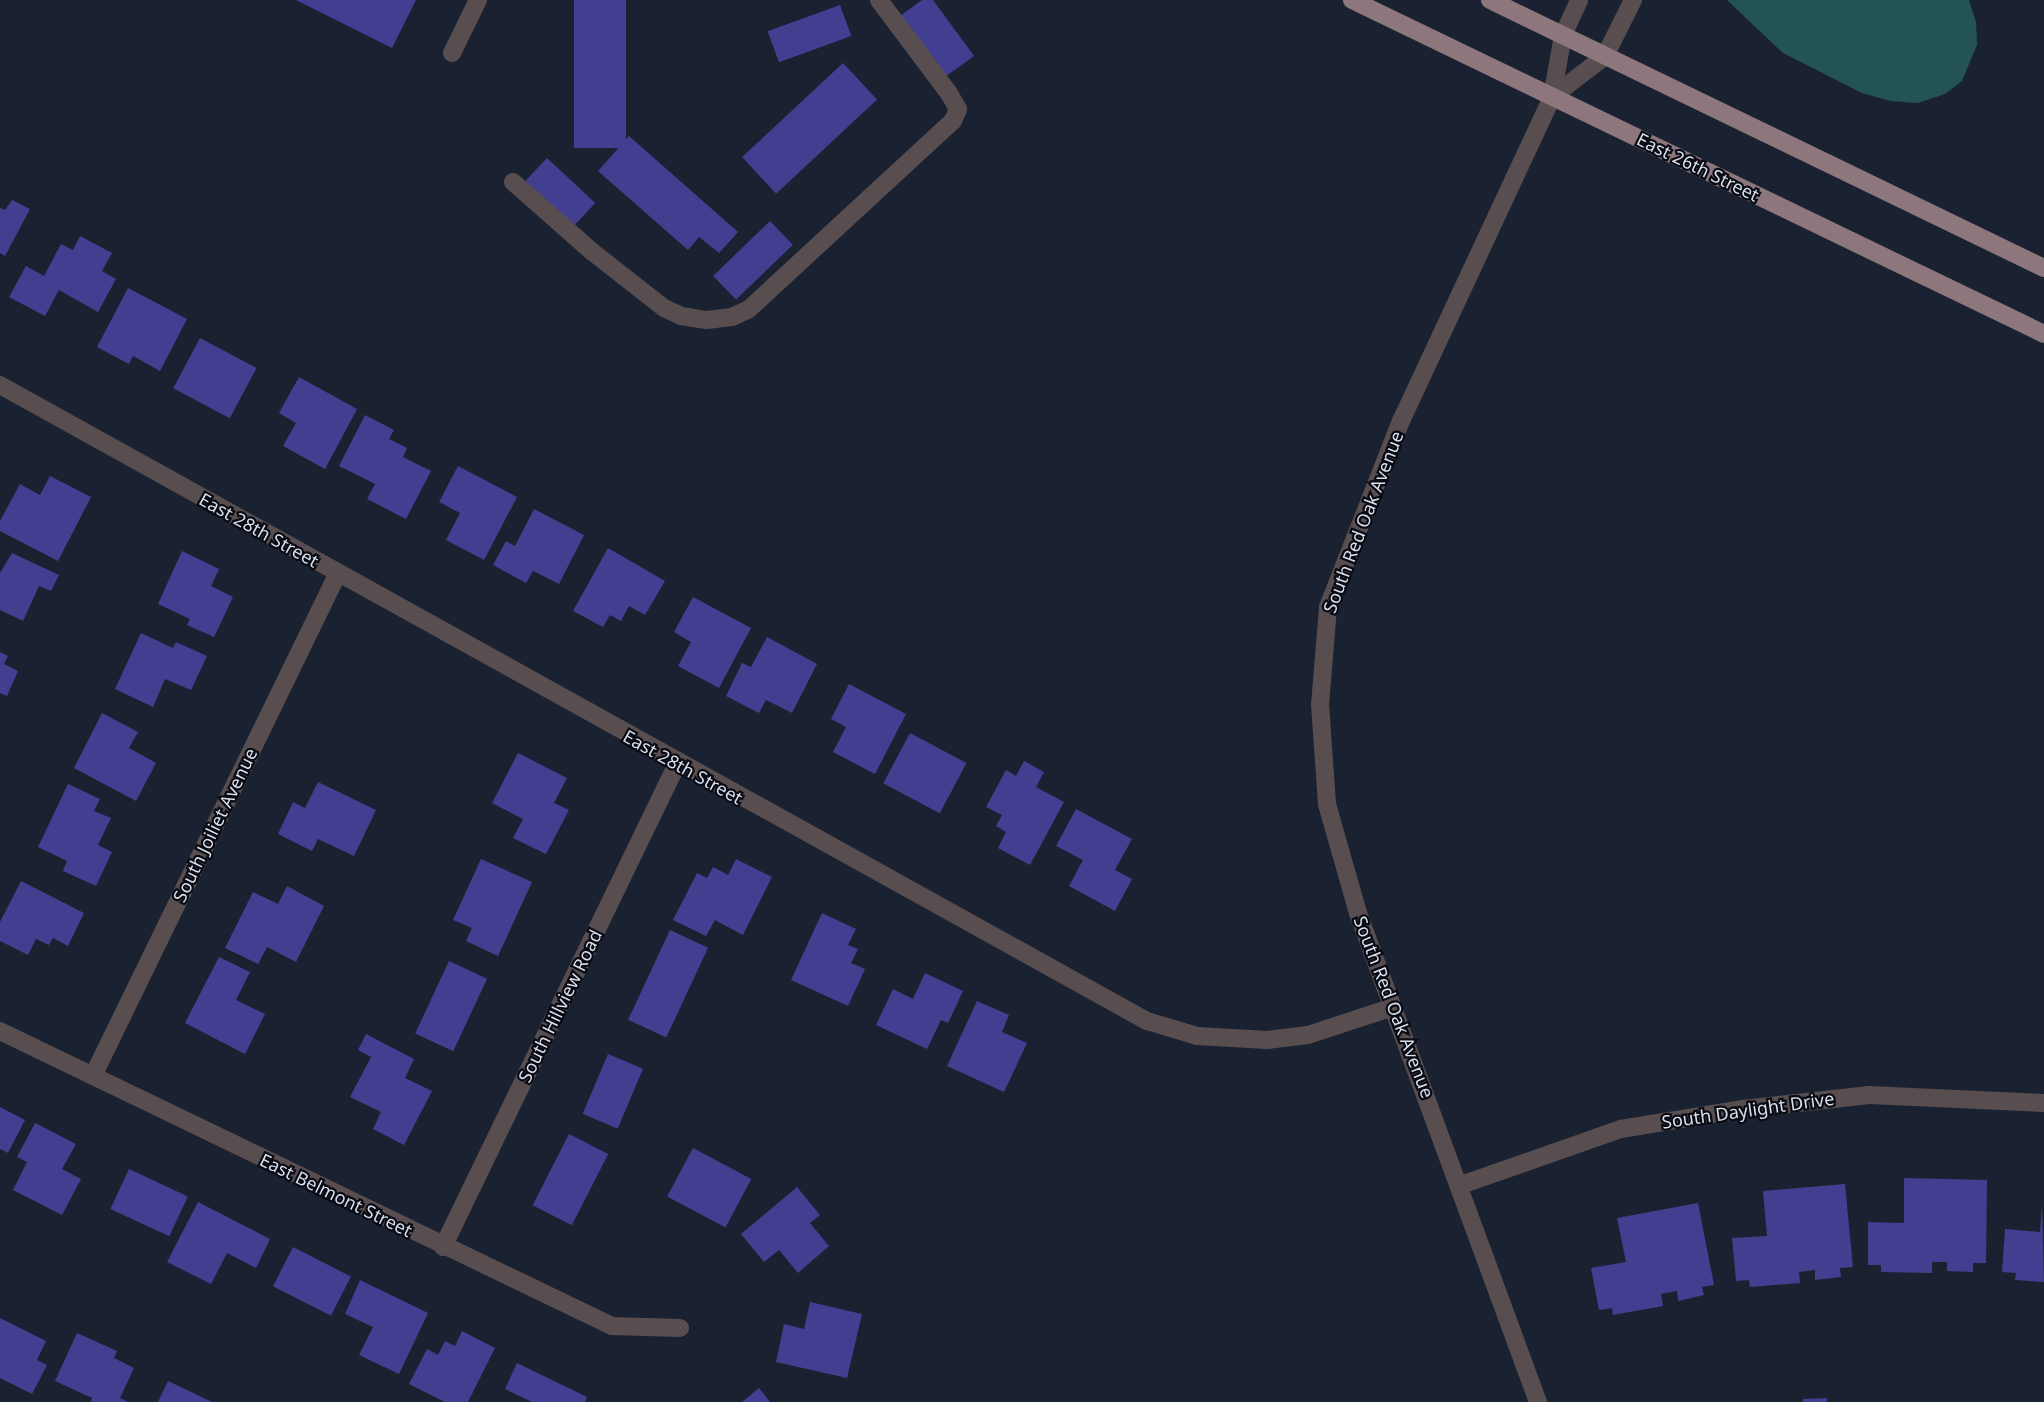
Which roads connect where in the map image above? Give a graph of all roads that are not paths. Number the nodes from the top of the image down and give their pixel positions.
1 (478, 0) edge
2 (879, 0) edge
3 (1352, 0) edge
4 (1490, 0) edge
5 (1579, 0) edge
6 (1634, 0) edge
7 (1563, 35) junction
8 (452, 53) dead end
9 (1605, 56) junction
10 (1552, 96) junction
11 (513, 182) dead end
12 (2044, 268) edge
13 (2044, 334) edge
14 (0, 385) edge
15 (337, 575) junction
16 (677, 764) junction
17 (1394, 1007) junction
18 (0, 1031) edge
19 (93, 1076) junction
20 (2044, 1103) edge
21 (1461, 1185) junction
22 (443, 1247) junction
23 (680, 1328) dead end
24 (1538, 1402) edge

1 - 8 street
2 - 11 street
3 - 10 main road, East 26th Street
4 - 7 main road
5 - 7 street, South Red Oak Avenue
6 - 9 street
7 - 9 main road
7 - 10 street, South Red Oak Avenue
9 - 10 street
9 - 12 main road
10 - 13 main road, East 26th Street
10 - 17 street, South Red Oak Avenue
14 - 15 street, East 28th Street
15 - 16 street, East 28th Street
15 - 19 street, South Joiliet Avenue
16 - 17 street, East 28th Street
16 - 22 street, South Hillview Road
17 - 21 street, South Red Oak Avenue
18 - 19 street, East Belmont Street
19 - 22 street, East Belmont Street
20 - 21 street, South Daylight Drive
21 - 24 street, South Red Oak Avenue
22 - 23 street, East Belmont Street

